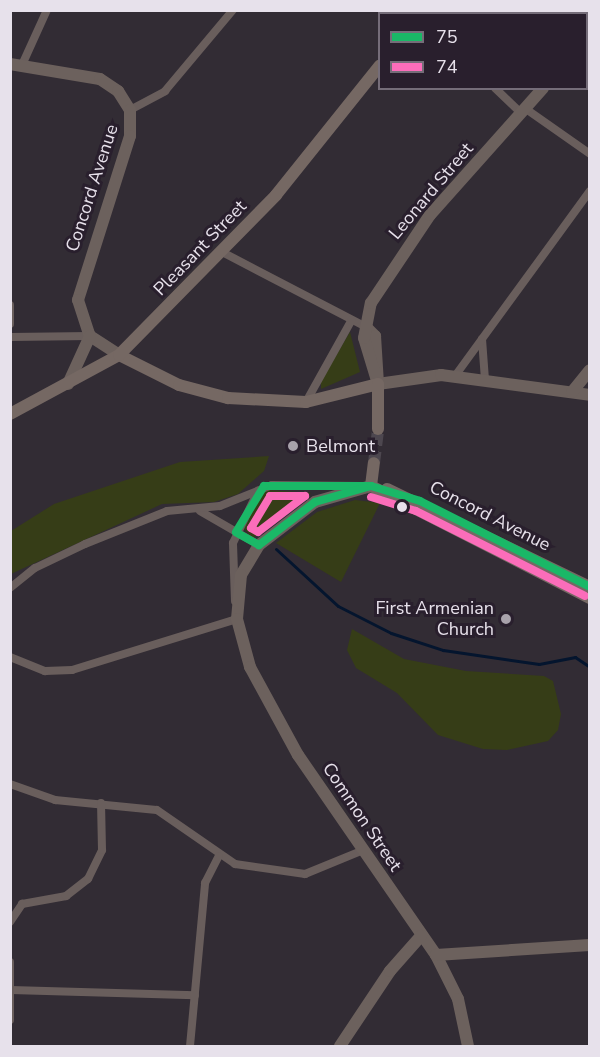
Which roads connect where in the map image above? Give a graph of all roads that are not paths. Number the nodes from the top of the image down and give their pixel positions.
1 (47, 10) edge
2 (233, 10) edge
3 (16, 65) edge
4 (378, 68) edge
5 (498, 90) edge
6 (541, 90) edge
7 (130, 110) junction
8 (524, 111) junction
9 (590, 154) edge
10 (590, 191) edge
11 (222, 252) junction
12 (10, 304) edge
13 (351, 321) junction
14 (10, 324) edge
15 (366, 327) junction
16 (90, 336) junction
17 (10, 337) edge
18 (482, 339) junction
19 (119, 355) junction
20 (590, 370) edge
21 (455, 376) junction
22 (485, 380) junction
23 (68, 384) junction
24 (378, 384) junction
25 (572, 392) junction
26 (590, 395) edge
27 (306, 402) junction
28 (10, 414) edge
29 (378, 429) tunnel mouth
30 (374, 463) tunnel mouth
31 (371, 486) junction
32 (260, 488) junction
33 (194, 510) junction
34 (236, 532) junction
35 (260, 545) junction
36 (10, 588) edge
37 (590, 588) edge
38 (590, 598) edge
39 (236, 603) junction
40 (237, 619) junction
41 (10, 657) edge
42 (10, 784) edge
43 (101, 802) junction
44 (361, 851) junction
45 (219, 856) junction
46 (10, 922) edge
47 (421, 936) junction
48 (590, 945) edge
49 (436, 955) junction
50 (10, 962) edge
51 (11, 990) edge
52 (195, 995) junction
53 (10, 1020) edge
54 (190, 1047) edge
55 (340, 1047) edge
56 (468, 1047) edge

1 - 3 street
2 - 7 street
3 - 7 main road, Concord Avenue
4 - 11 main road, Pleasant Street
5 - 8 street
6 - 8 main road, Leonard Street
7 - 16 main road, Concord Avenue
8 - 9 street
8 - 15 main road, Leonard Street
10 - 18 street
11 - 13 street
11 - 19 main road, Pleasant Street
12 - 14 street
13 - 15 street
13 - 27 street
15 - 24 main road
16 - 17 street
16 - 19 main road
16 - 23 main road
18 - 21 street
18 - 22 street
19 - 23 main road, Pleasant Street
19 - 27 main road
20 - 25 main road
21 - 22 main road
21 - 24 main road
22 - 25 main road
23 - 28 main road, Pleasant Street
24 - 27 main road
24 - 29 main road
25 - 26 main road
30 - 31 main road
31 - 32 street
31 - 35 main road, Common Street
31 - 37 main road, Concord Avenue
31 - 38 main road, Concord Avenue
32 - 33 street
32 - 34 street, Common Street
33 - 34 street
33 - 36 street
34 - 35 street
34 - 39 street, Common Street
35 - 39 main road, Common Street
39 - 40 main road, Common Street
40 - 41 street
40 - 44 main road, Common Street
42 - 43 street
43 - 45 street
43 - 46 street
44 - 45 street
44 - 47 main road, Common Street
45 - 52 street
47 - 49 main road, Common Street
47 - 55 main road
48 - 49 main road
49 - 56 main road, Common Street
50 - 51 street
51 - 52 street
51 - 53 street
52 - 54 street

